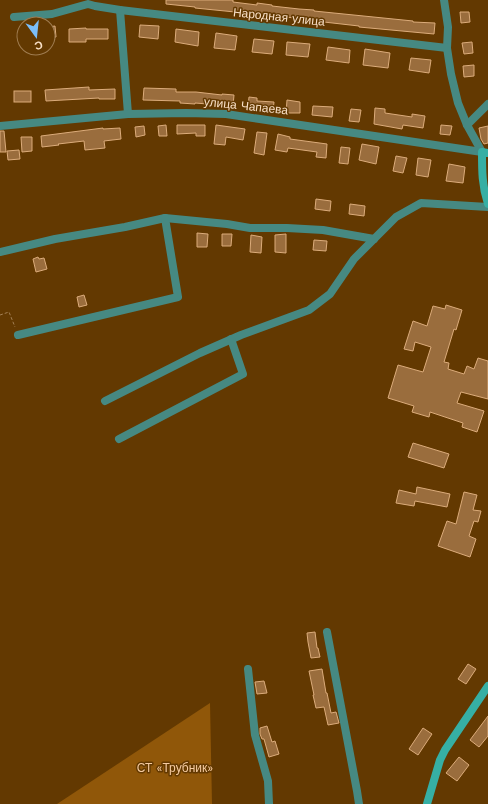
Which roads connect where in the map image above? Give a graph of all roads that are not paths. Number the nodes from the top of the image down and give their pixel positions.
1 (444, 0) edge
2 (84, 2) edge
3 (120, 10) junction
4 (14, 17) dead end
5 (447, 48) junction
6 (488, 104) edge
7 (128, 114) junction
8 (467, 125) junction
9 (0, 126) edge
10 (485, 153) edge
11 (488, 206) edge
12 (165, 218) junction
13 (374, 240) junction
14 (0, 252) edge
15 (18, 335) road end
16 (231, 339) junction
17 (105, 401) dead end
18 (119, 439) dead end
19 (327, 632) dead end
20 (248, 669) dead end
21 (488, 686) edge
22 (269, 804) edge
23 (358, 804) edge
24 (427, 804) edge

1 - 5 street
2 - 3 street, Народная улица
2 - 4 street, Народная улица
3 - 5 street, Народная улица
3 - 7 street
5 - 8 street
6 - 8 street
7 - 9 street, улица Чапаева
7 - 10 street, улица Чапаева
8 - 10 street
10 - 11 street
11 - 13 street
12 - 13 street
12 - 14 street
12 - 15 street
13 - 16 street
16 - 17 street
16 - 18 street
19 - 23 street
20 - 22 street
21 - 24 street

